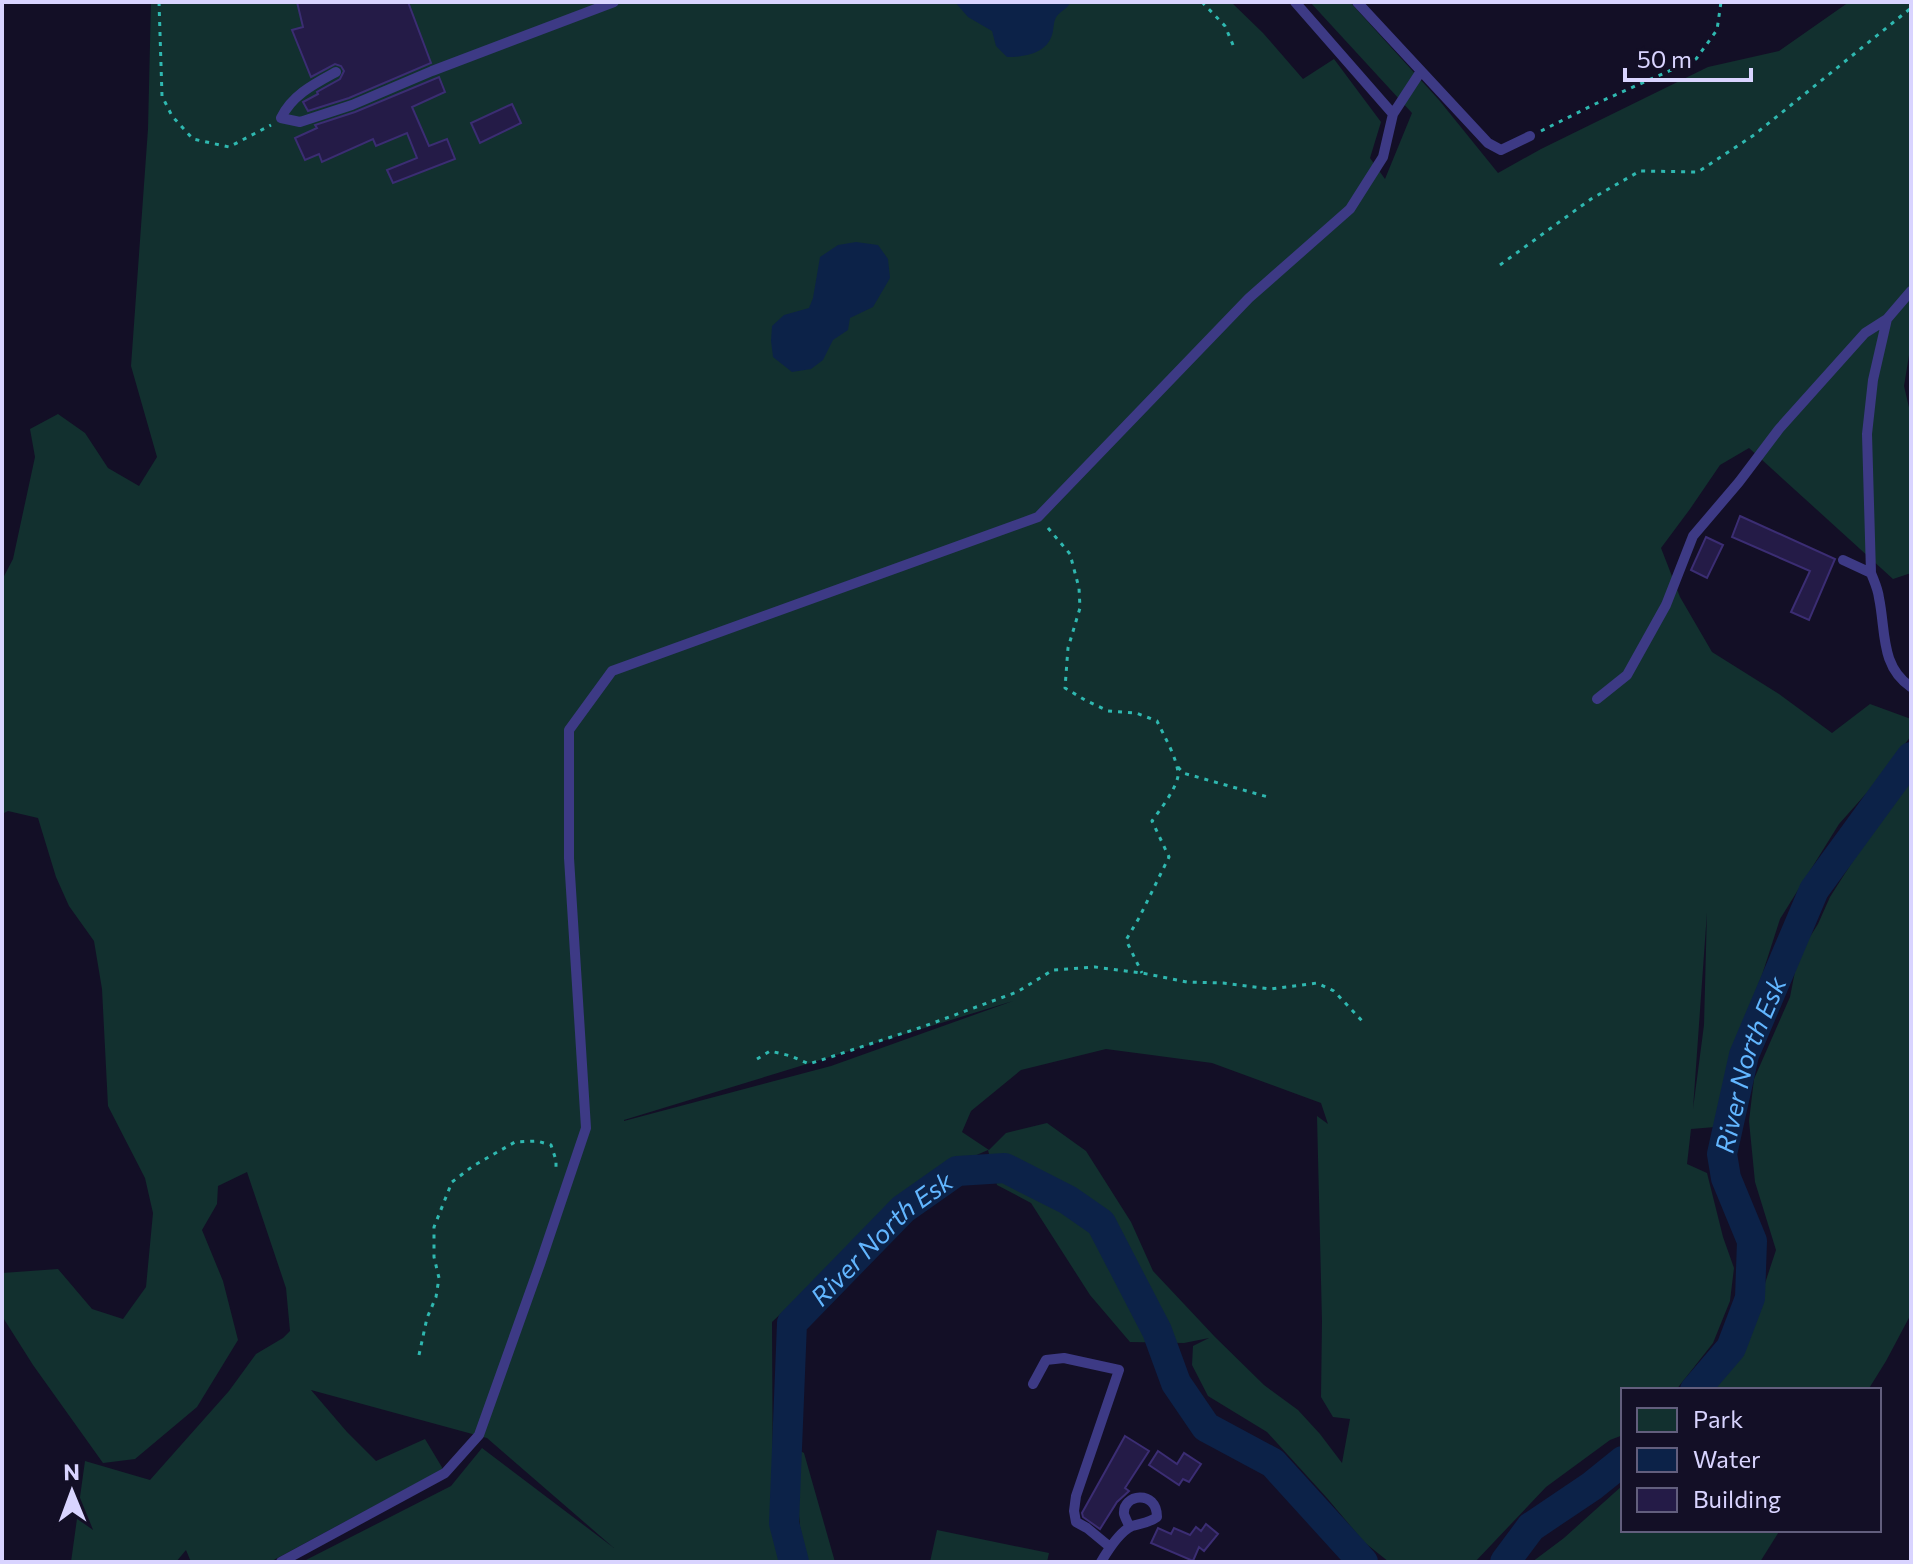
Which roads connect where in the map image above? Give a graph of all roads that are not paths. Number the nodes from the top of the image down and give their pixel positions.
1 (614, 2) edge
2 (1295, 2) edge
3 (1357, 2) edge
4 (1421, 71) junction
5 (336, 72) dead end
6 (1393, 114) junction
7 (1530, 136) road end
8 (1911, 291) edge
9 (1887, 319) junction
10 (1843, 560) dead end
11 (1871, 573) junction
12 (1911, 687) edge
13 (1597, 699) dead end
14 (1033, 1384) dead end
15 (1130, 1527) dead end
16 (1110, 1547) junction
17 (281, 1562) edge
18 (1101, 1562) edge

1 - 5 lane
2 - 6 lane
3 - 4 lane
4 - 6 lane
4 - 7 lane
6 - 17 lane
8 - 9 lane
9 - 11 lane
9 - 13 lane
10 - 11 lane
11 - 12 lane
14 - 16 lane
15 - 16 lane
16 - 18 lane

